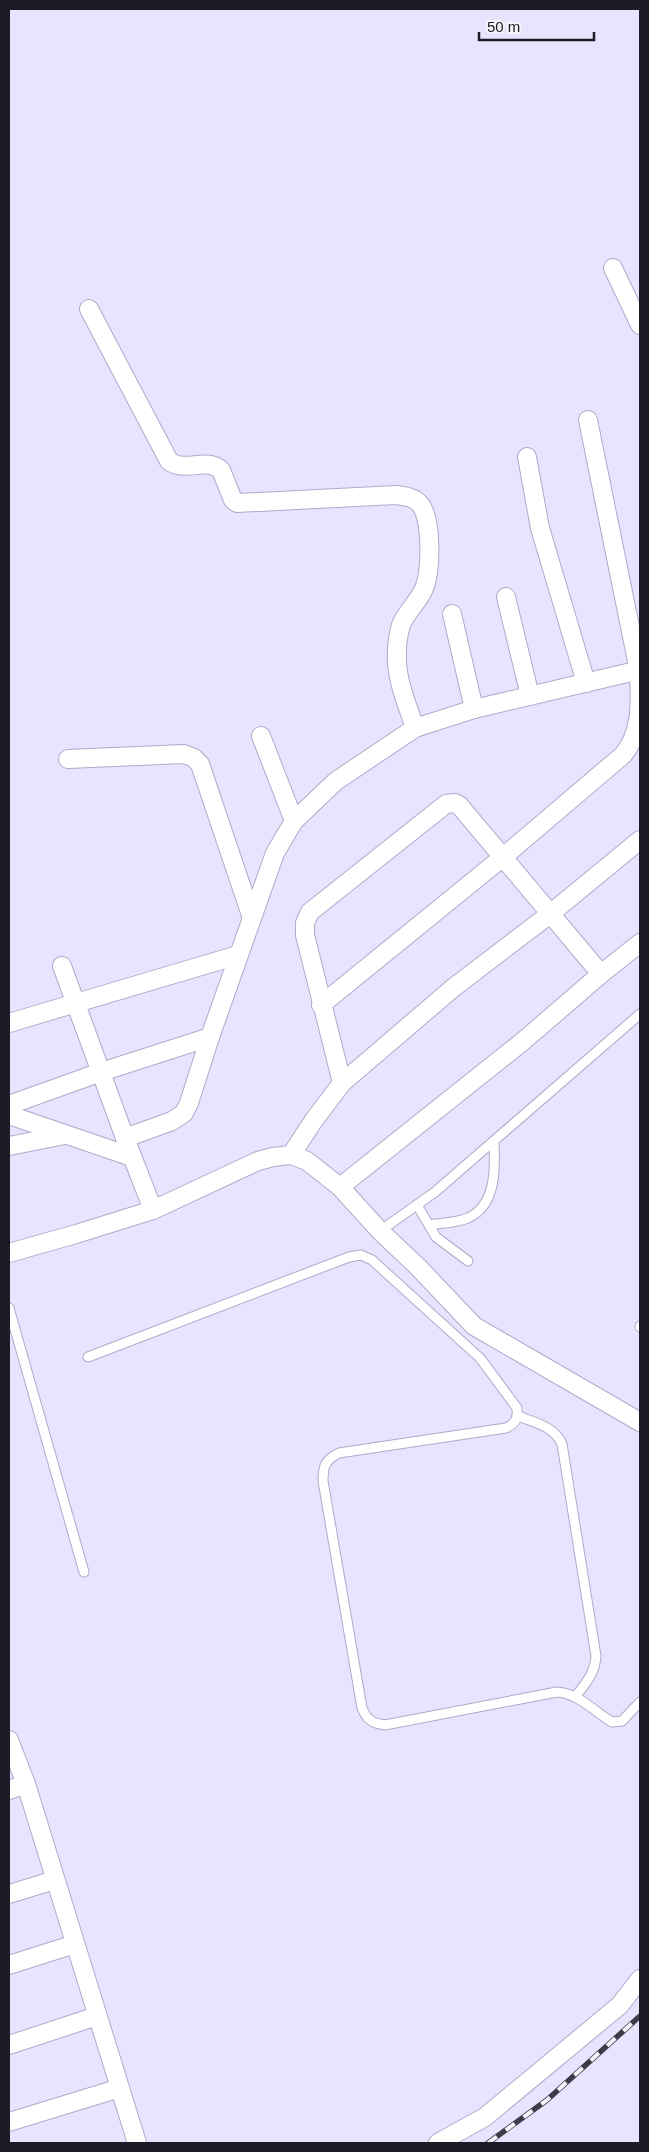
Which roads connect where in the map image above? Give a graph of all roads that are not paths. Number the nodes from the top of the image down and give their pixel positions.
1 (613, 268) dead end
2 (89, 309) dead end
3 (640, 325) edge
4 (588, 420) dead end
5 (527, 457) dead end
6 (506, 597) dead end
7 (452, 614) dead end
8 (640, 670) edge
9 (586, 683) junction
10 (530, 696) junction
11 (474, 709) junction
12 (640, 711) edge
13 (415, 728) junction
14 (261, 736) dead end
15 (68, 759) dead end
16 (294, 821) junction
17 (640, 840) edge
18 (502, 857) junction
19 (550, 914) junction
20 (252, 918) junction
21 (640, 943) edge
22 (238, 955) junction
23 (62, 966) dead end
24 (601, 974) junction
25 (76, 1003) junction
26 (321, 1005) junction
27 (640, 1014) edge
28 (9, 1023) edge
29 (210, 1037) junction
30 (101, 1072) junction
31 (342, 1083) junction
32 (9, 1105) edge
33 (9, 1115) edge
34 (66, 1135) junction
35 (125, 1138) junction
36 (494, 1141) junction
37 (9, 1146) edge
38 (291, 1155) junction
39 (132, 1157) junction
40 (340, 1187) junction
41 (149, 1198) junction
42 (417, 1205) junction
43 (429, 1225) junction
44 (380, 1231) junction
45 (9, 1252) edge
46 (468, 1262) dead end
47 (9, 1308) edge
48 (88, 1357) dead end
49 (518, 1416) junction
50 (640, 1422) edge
51 (84, 1572) dead end
52 (575, 1697) junction
53 (640, 1702) edge
54 (9, 1740) edge
55 (26, 1784) junction
56 (9, 1790) edge
57 (55, 1880) junction
58 (9, 1894) edge
59 (75, 1944) junction
60 (9, 1965) edge
61 (640, 1980) edge
62 (97, 2016) junction
63 (9, 2045) edge
64 (120, 2088) junction
65 (9, 2122) edge
66 (137, 2143) edge
67 (438, 2143) edge

1 - 3 street
2 - 13 street
4 - 8 street
5 - 9 street
6 - 10 street
7 - 11 street
8 - 9 street
8 - 12 street
9 - 10 street
10 - 11 street
11 - 13 street
12 - 18 street
13 - 16 street
14 - 16 street
15 - 20 street
16 - 20 street
17 - 19 street
18 - 19 street
18 - 26 street
18 - 26 street
19 - 24 street
19 - 31 street
20 - 22 street
21 - 24 street
22 - 25 street
22 - 29 street
23 - 25 street
24 - 40 street
25 - 28 street
25 - 30 street
26 - 31 street
27 - 36 lane
29 - 30 street
29 - 35 street
30 - 32 street
30 - 35 street
31 - 38 street
33 - 34 street
34 - 37 street
34 - 39 street
35 - 39 street
36 - 42 lane
36 - 43 lane
38 - 40 street
38 - 41 street
39 - 41 street
40 - 44 street
41 - 45 street
42 - 43 lane
42 - 44 lane
43 - 46 lane
44 - 50 street
47 - 51 lane
48 - 49 lane
49 - 52 lane
49 - 52 lane
52 - 53 lane
54 - 55 street
55 - 56 street
55 - 57 street
57 - 58 street
57 - 59 street
59 - 60 street
59 - 62 street
61 - 67 street
62 - 63 street
62 - 64 street
64 - 65 street
64 - 66 street

